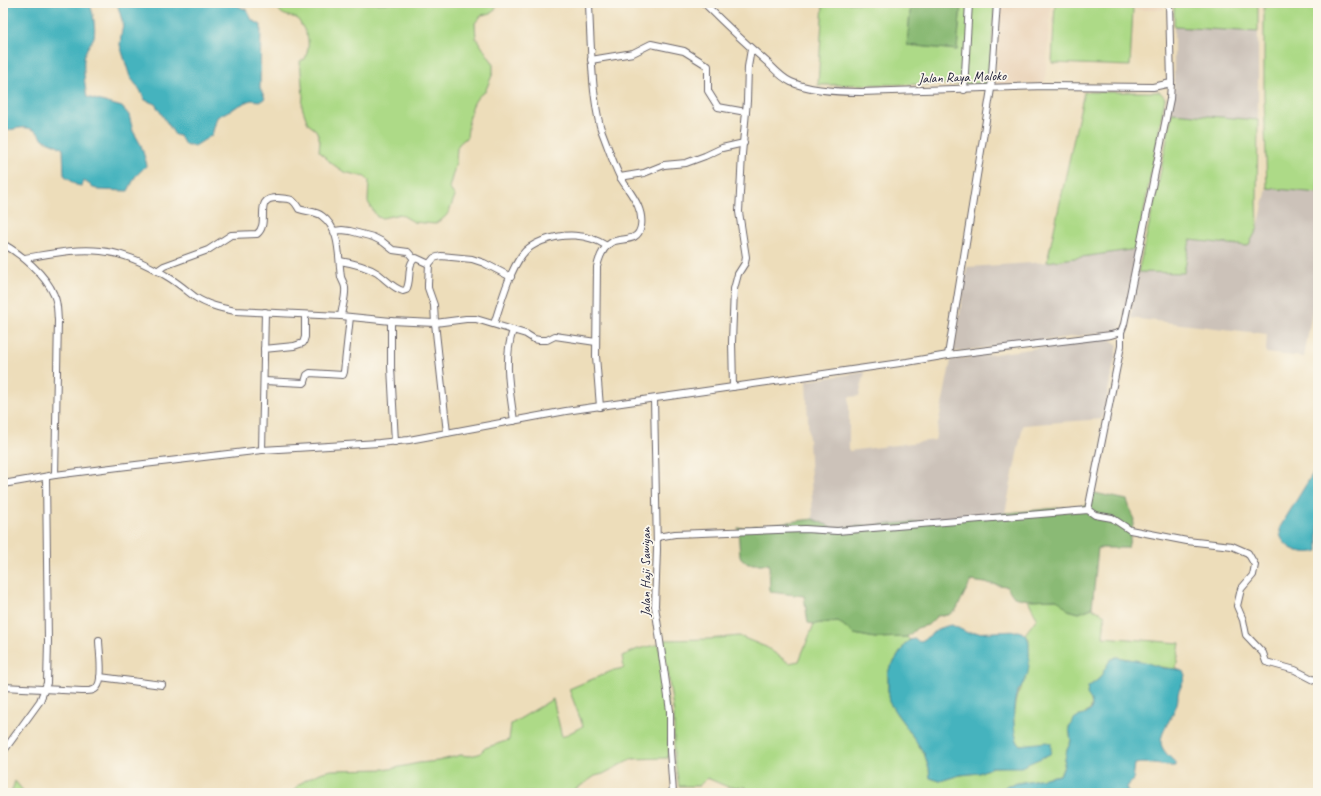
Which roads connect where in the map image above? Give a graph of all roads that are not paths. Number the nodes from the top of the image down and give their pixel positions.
1 (589, 3) edge
2 (704, 3) edge
3 (970, 3) edge
4 (997, 3) edge
5 (1170, 3) edge
6 (752, 49) junction
7 (591, 60) junction
8 (1171, 83) junction
9 (991, 89) junction
10 (964, 90) junction
11 (746, 112) junction
12 (744, 143) junction
13 (620, 177) junction
14 (334, 231) junction
15 (3, 244) edge
16 (607, 246) junction
17 (25, 258) junction
18 (414, 259) junction
19 (340, 261) junction
20 (428, 264) junction
21 (157, 271) junction
22 (511, 277) junction
23 (265, 312) junction
24 (306, 315) junction
25 (341, 316) junction
26 (350, 317) junction
27 (391, 321) junction
28 (436, 323) junction
29 (494, 324) junction
30 (513, 330) junction
31 (1121, 332) junction
32 (596, 342) junction
33 (264, 349) junction
34 (948, 355) junction
35 (264, 381) junction
36 (733, 387) junction
37 (654, 399) junction
38 (600, 407) junction
39 (514, 421) junction
40 (448, 433) junction
41 (395, 442) junction
42 (262, 450) junction
43 (55, 475) junction
44 (46, 477) junction
45 (3, 484) edge
46 (1088, 510) junction
47 (657, 537) junction
48 (99, 640) dead end
49 (100, 677) junction
50 (1318, 682) edge
51 (162, 685) dead end
52 (3, 687) edge
53 (45, 690) junction
54 (3, 752) edge
55 (673, 793) edge

1 - 7 street
2 - 6 street, Jalan Raya Maloko
3 - 10 street
4 - 9 street
5 - 8 street
6 - 10 street, Jalan Raya Maloko
6 - 11 street
7 - 11 street
7 - 13 street
8 - 9 street, Jalan Raya Maloko
8 - 31 street
9 - 10 street, Jalan Raya Maloko
9 - 34 street
11 - 12 street
12 - 13 street
12 - 36 street
13 - 16 street
14 - 18 street
14 - 19 street
14 - 21 street
15 - 17 street
16 - 22 street
16 - 32 street
17 - 21 street
17 - 43 street
18 - 19 street
18 - 20 street
19 - 25 street
20 - 22 street
20 - 28 street
21 - 23 street
22 - 29 street
23 - 24 street
23 - 33 street
24 - 25 street
24 - 33 street
25 - 26 street
26 - 27 street
26 - 35 street
27 - 28 street
27 - 41 street
28 - 29 street
28 - 40 street
29 - 30 street
30 - 32 street
30 - 39 street
31 - 34 street
31 - 46 street
32 - 38 street
33 - 35 street
34 - 36 street
35 - 42 street
36 - 37 street
37 - 38 street
37 - 47 street, Jalan Haji Sawiyan
38 - 39 street
39 - 40 street
40 - 41 street
41 - 42 street
42 - 43 street
43 - 44 street
44 - 45 street
44 - 53 street
46 - 47 street
46 - 50 street
47 - 55 street, Jalan Haji Sawiyan
48 - 49 street
49 - 51 street
49 - 53 street
52 - 53 street
53 - 54 street

